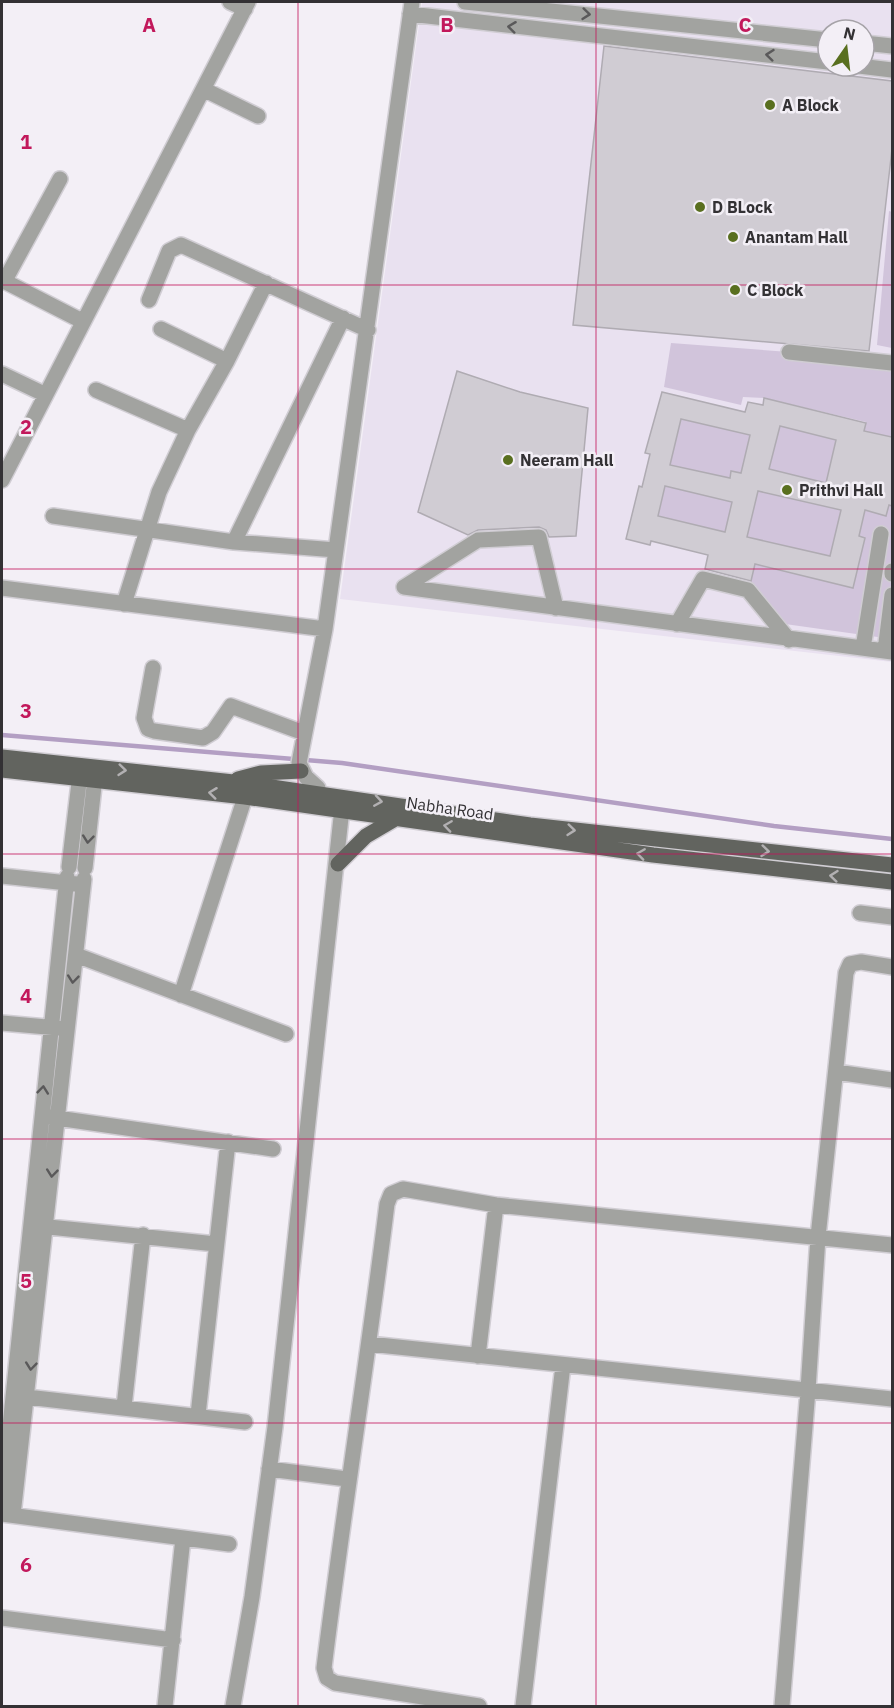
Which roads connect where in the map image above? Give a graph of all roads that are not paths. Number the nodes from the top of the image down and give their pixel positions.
1 (230, 2) edge
2 (465, 2) edge
3 (247, 5) edge
4 (411, 8) edge
5 (743, 31) junction
6 (816, 39) edge
7 (876, 44) edge
8 (892, 46) edge
9 (742, 52) junction
10 (816, 61) edge
11 (876, 68) edge
12 (892, 70) edge
13 (204, 90) junction
14 (258, 116) dead end
15 (60, 180) dead end
16 (3, 281) edge
17 (266, 283) junction
18 (149, 300) dead end
19 (343, 318) junction
20 (82, 321) junction
21 (161, 329) dead end
22 (369, 330) junction
23 (789, 352) dead end
24 (227, 362) junction
25 (892, 363) edge
26 (2, 374) edge
27 (96, 390) dead end
28 (44, 394) junction
29 (188, 429) junction
30 (2, 480) edge
31 (53, 516) dead end
32 (147, 529) junction
33 (880, 534) dead end
34 (234, 542) junction
35 (336, 550) junction
36 (2, 588) edge
37 (892, 595) edge
38 (124, 604) junction
39 (556, 608) junction
40 (677, 624) junction
41 (325, 628) junction
42 (789, 640) junction
43 (863, 648) junction
44 (889, 651) edge
45 (153, 668) dead end
46 (304, 734) junction
47 (2, 757) edge
48 (300, 763) junction
49 (2, 770) edge
50 (88, 773) junction
51 (232, 782) junction
52 (245, 797) junction
53 (318, 800) junction
54 (343, 804) junction
55 (395, 819) junction
56 (618, 843) junction
57 (338, 864) junction
58 (892, 865) edge
59 (2, 876) edge
60 (68, 876) junction
61 (84, 877) junction
62 (892, 882) edge
63 (860, 913) dead end
64 (892, 917) edge
65 (76, 955) junction
66 (892, 967) edge
67 (181, 995) junction
68 (2, 1023) edge
69 (50, 1028) junction
70 (68, 1028) junction
71 (286, 1034) dead end
72 (836, 1072) junction
73 (892, 1080) edge
74 (41, 1116) junction
75 (58, 1118) junction
76 (228, 1142) junction
77 (273, 1149) dead end
78 (496, 1205) junction
79 (30, 1225) junction
80 (46, 1227) junction
81 (143, 1235) junction
82 (818, 1237) junction
83 (216, 1244) junction
84 (892, 1245) edge
85 (369, 1344) junction
86 (478, 1356) junction
87 (563, 1365) junction
88 (808, 1390) junction
89 (20, 1396) junction
90 (892, 1399) edge
91 (124, 1407) junction
92 (198, 1415) junction
93 (245, 1422) dead end
94 (269, 1468) junction
95 (347, 1479) junction
96 (2, 1503) edge
97 (7, 1515) edge
98 (183, 1538) junction
99 (229, 1544) dead end
100 (2, 1618) edge
101 (173, 1640) junction
102 (165, 1707) edge
103 (233, 1707) edge
104 (479, 1707) edge
105 (523, 1707) edge
106 (782, 1707) edge

1 - 3 street
2 -> 5 street
3 - 13 street
9 -> 4 street
4 - 22 street
5 - 6 street
5 - 9 street
7 - 8 street
10 -> 9 street
11 - 12 street
13 - 14 street
13 - 20 street
15 - 16 street
16 - 20 street
17 - 18 street
17 - 19 street
17 - 24 street
19 - 22 street
19 - 34 street
20 - 28 street
21 - 24 street
22 - 35 street
23 - 25 street
24 - 29 street
26 - 28 street
27 - 29 street
28 - 30 street
29 - 32 street
31 - 32 street
32 - 34 street
32 - 38 street
33 - 43 street
34 - 35 street
35 - 41 street
36 - 38 street
37 - 44 street
38 - 41 street
39 - 39 street
39 - 40 street
40 - 42 street
40 - 42 street
41 - 46 street
42 - 43 street
43 - 44 street
45 - 46 street
46 - 48 street
47 - 50 main road, Nabha Road
48 - 51 main road
48 - 53 street
49 - 50 main road, Nabha Road
50 -> 51 main road, Nabha Road
52 -> 50 main road, Nabha Road
50 - 60 street
50 -> 61 street
51 - 53 main road, Nabha Road
52 - 53 main road, Nabha Road
52 - 67 street
53 - 54 main road, Nabha Road
54 - 55 main road, Nabha Road
54 -> 56 main road, Nabha Road
54 - 57 street
56 -> 55 main road, Nabha Road
55 - 57 main road
56 -> 58 main road, Nabha Road
62 -> 56 main road, Nabha Road
57 - 94 street
59 - 60 street
60 - 61 street
60 - 69 street
61 - 65 street
63 - 64 street
65 - 67 street
65 -> 70 street
66 - 72 street
67 - 71 street
68 - 69 street
69 - 70 street
74 -> 69 street
70 - 75 street
72 - 73 street
72 - 82 street
74 - 75 street
74 - 79 street
75 - 76 street
75 -> 80 street
76 - 77 street
76 - 83 street
78 - 82 street
78 - 85 street
78 - 86 street
79 - 80 street
79 - 89 street
80 - 81 street
80 -> 89 street
81 - 83 street
81 - 91 street
82 - 84 street
82 - 88 street
83 - 92 street
85 - 86 street
85 - 95 street
86 - 87 street
87 - 88 street
87 - 105 street
88 - 90 street
88 - 106 street
89 - 91 street
89 - 96 street
89 - 97 street
91 - 92 street
92 - 93 street
94 - 95 street
94 - 103 street
95 - 104 street
97 - 98 street
98 - 99 street
98 - 101 street
100 - 101 street
101 - 102 street

